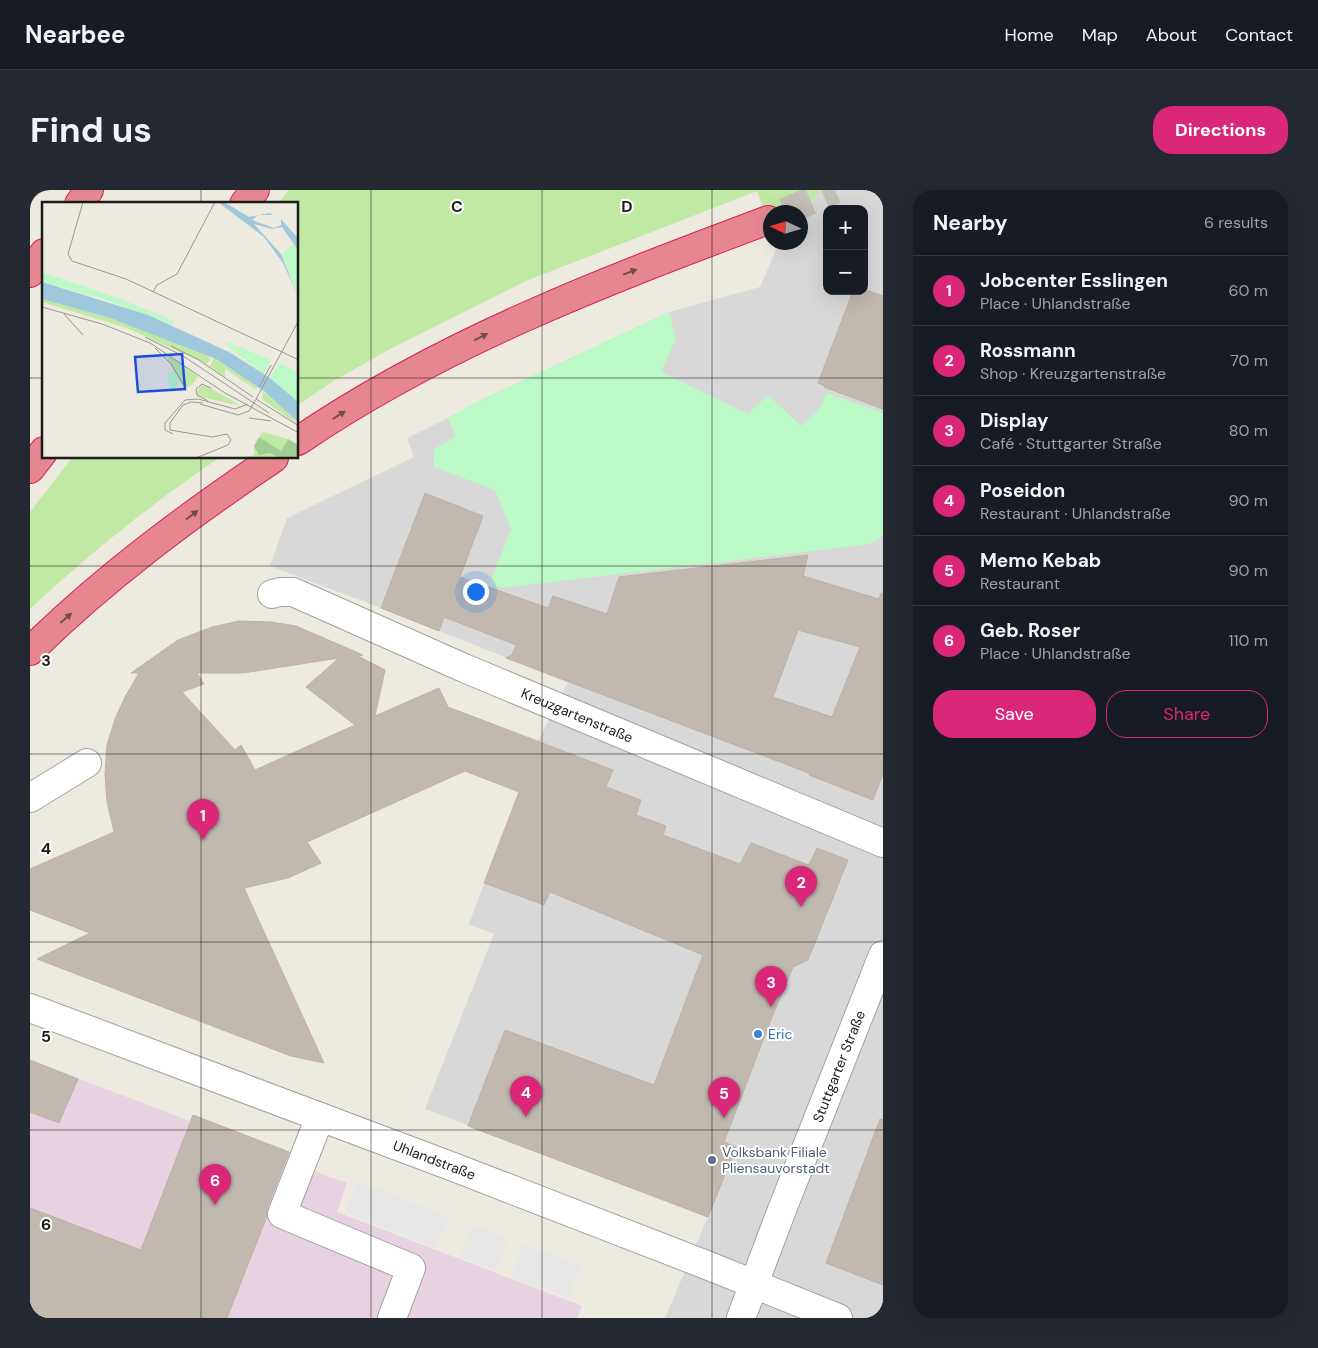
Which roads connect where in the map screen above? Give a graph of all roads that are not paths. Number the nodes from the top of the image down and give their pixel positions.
1 (89, 190) edge
2 (255, 190) edge
3 (80, 202) edge
4 (246, 202) edge
5 (763, 222) edge
6 (42, 256) edge
7 (30, 273) edge
8 (299, 440) edge
9 (42, 454) edge
10 (273, 459) edge
11 (30, 469) edge
12 (272, 594) dead end
13 (30, 651) edge
14 (87, 763) dead end
15 (30, 798) edge
16 (883, 842) edge
17 (883, 956) edge
18 (30, 1008) edge
19 (320, 1117) junction
20 (754, 1285) junction
21 (392, 1318) edge
22 (741, 1318) edge
23 (838, 1318) edge

1 - 3 highway
2 - 4 highway
8 -> 5 highway
6 - 7 highway
9 - 11 highway
13 -> 10 highway
12 - 16 street, Kreuzgartenstraße
14 - 15 street
17 - 20 street, Stuttgarter Straße
18 - 19 street, Uhlandstraße
19 - 20 street, Uhlandstraße
19 - 21 street
20 - 22 street, Stuttgarter Straße
20 - 23 street, Uhlandstraße

